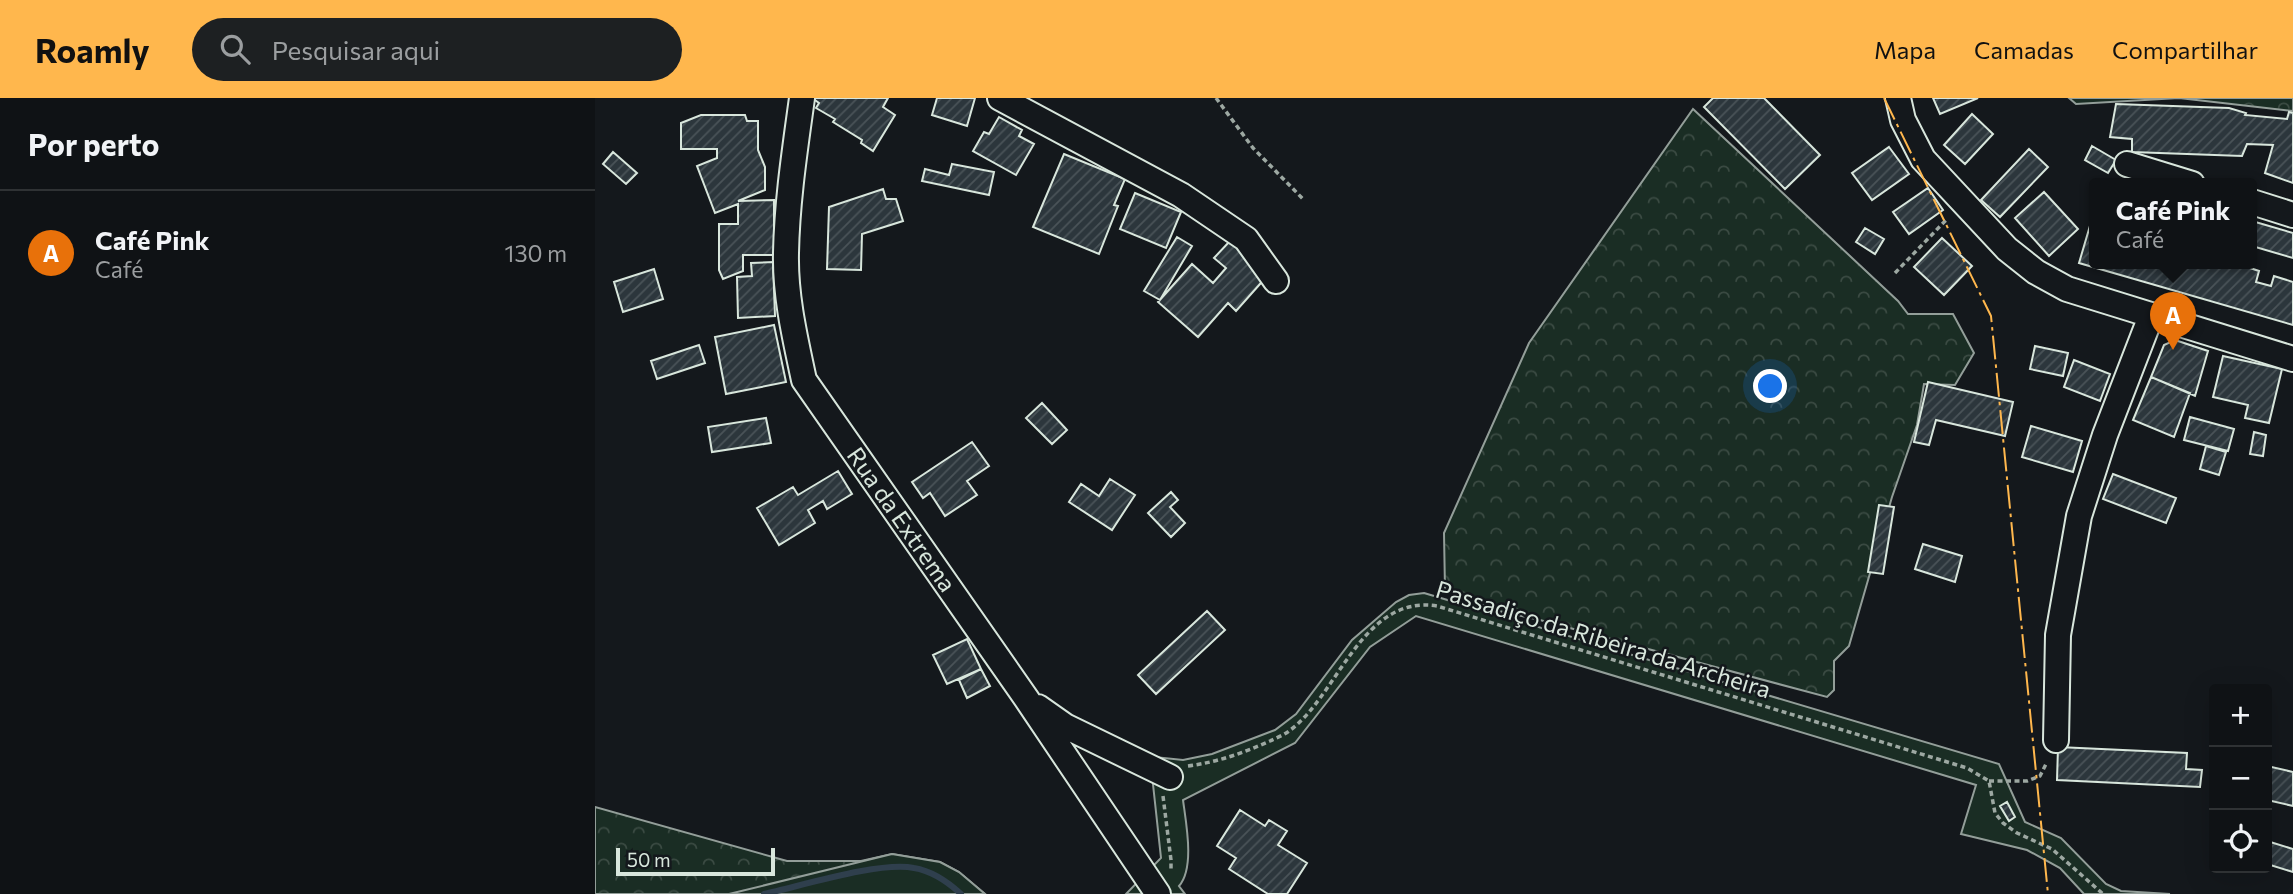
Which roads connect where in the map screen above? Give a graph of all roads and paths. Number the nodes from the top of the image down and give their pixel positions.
1 (802, 98) edge
2 (1000, 98) edge
3 (1216, 98) edge
4 (1898, 98) edge
5 (2127, 164) dead end
6 (2172, 178) edge
7 (1304, 200) dead end
8 (1963, 203) junction
9 (2257, 204) edge
10 (2293, 215) edge
11 (1895, 273) dead end
12 (1276, 282) dead end
13 (2151, 316) junction
14 (2293, 359) edge
15 (1026, 698) junction
16 (2056, 740) joint
17 (1170, 777) junction
18 (1989, 781) junction
19 (1164, 887) edge
20 (2103, 894) edge

1 - 15 street, Rua da Extrema
2 - 12 street
3 - 7 path
4 - 8 street
5 - 6 street
8 - 11 path
8 - 13 street
9 - 10 street
13 - 14 street
13 - 16 street
15 - 17 street
15 - 19 street, Rua da Extrema
16 - 18 path
17 - 18 path, Passadiço da Ribeira da Archeira
17 - 19 path
18 - 20 path

